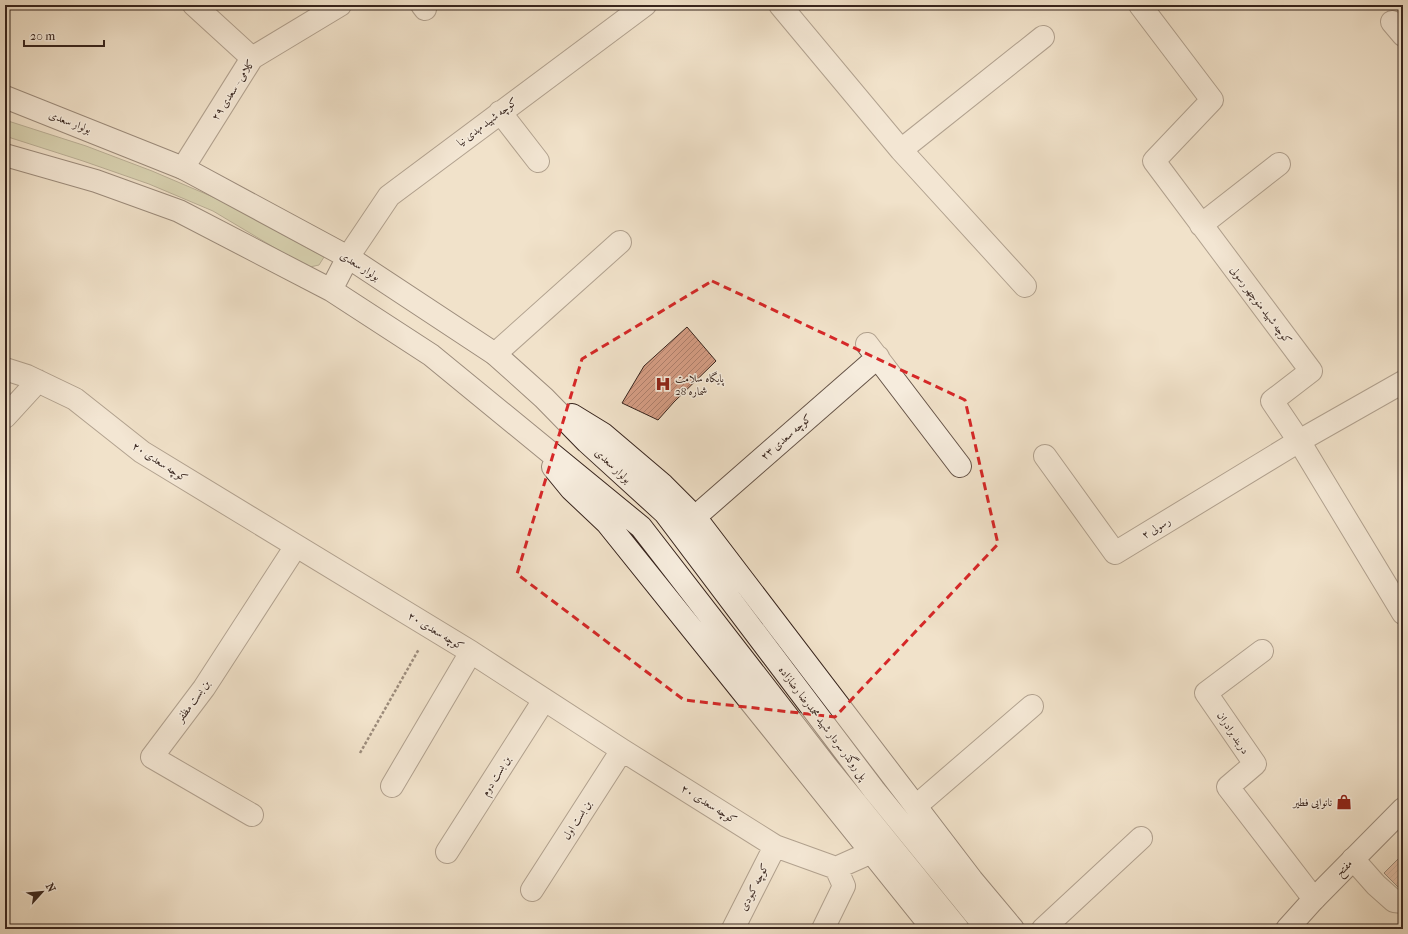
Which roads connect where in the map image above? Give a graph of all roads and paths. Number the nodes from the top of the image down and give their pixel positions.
1 (194, 5) edge
2 (340, 5) edge
3 (645, 5) edge
4 (780, 5) edge
5 (1140, 5) edge
6 (1043, 37) dead end
7 (252, 58) junction
8 (5, 97) edge
9 (500, 112) junction
10 (901, 150) junction
11 (5, 155) edge
12 (538, 161) dead end
13 (1279, 164) dead end
14 (183, 168) junction
15 (1201, 225) junction
16 (620, 242) dead end
17 (348, 257) junction
18 (1025, 286) dead end
19 (331, 290) junction
20 (495, 354) junction
21 (5, 369) edge
22 (38, 381) junction
23 (1403, 382) edge
24 (544, 398) junction
25 (5, 417) edge
26 (520, 428) junction
27 (1299, 441) junction
28 (1045, 456) dead end
29 (960, 466) dead end
30 (665, 513) joint
31 (694, 517) junction
32 (296, 546) junction
33 (1403, 613) edge
34 (431, 627) junction
35 (1262, 651) dead end
36 (471, 652) junction
37 (544, 700) junction
38 (1032, 706) dead end
39 (622, 750) junction
40 (360, 753) dead end
41 (392, 786) dead end
42 (916, 806) junction
43 (1403, 810) edge
44 (252, 815) dead end
45 (1141, 838) dead end
46 (775, 846) junction
47 (447, 852) dead end
48 (872, 852) junction
49 (1353, 859) junction
50 (836, 868) junction
51 (532, 890) dead end
52 (1314, 899) junction
53 (1403, 902) edge
54 (733, 929) edge
55 (823, 929) edge
56 (933, 929) edge
57 (958, 929) edge
58 (987, 929) edge
59 (1014, 929) edge
60 (1043, 929) edge
61 (1287, 929) edge

1 - 7 street
2 - 7 street, کلامی - سعدی ۲۹
3 - 9 street, کوچه شهید مهدی نیا
4 - 10 street
5 - 15 street, کوچه شهید منوچهر رسولی
6 - 10 street
7 - 14 street, کلامی - سعدی ۲۹
8 - 14 street, بولوار سعدی
9 - 12 street
9 - 17 street, کوچه شهید مهدی نیا
10 - 18 street
11 - 19 street
13 - 15 street
14 - 17 street, بولوار سعدی
15 - 27 street, کوچه شهید منوچهر رسولی
16 - 20 street
17 - 19 street, کوچه شهید مهدی نیا
17 - 20 street, بولوار سعدی
19 - 26 street
20 - 24 street, بولوار سعدی
21 - 22 street, کوچه سعدی ۲۰
22 - 25 street
22 - 32 street, کوچه سعدی ۲۰
23 - 27 street
24 - 30 street, بولوار سعدی
24 - 31 street
26 - 48 street
26 - 57 street, پل روگذر سردار شهید محمدرضا رضازاده
27 - 28 street, رسولی ۲
27 - 33 street, کوچه شهید منوچهر رسولی
29 - 31 street, کوچه سعدی ۲۳
30 - 58 street, پل روگذر سردار شهید محمدرضا رضازاده
31 - 42 street
32 - 34 street, کوچه سعدی ۲۰
32 - 44 street, بن بست مظفر
34 - 36 street, کوچه سعدی ۲۰
34 - 40 path
35 - 52 street, دربند برادران
36 - 37 street, کوچه سعدی ۲۰
36 - 41 street
37 - 39 street, کوچه سعدی ۲۰
37 - 47 street, بن بست دوم
38 - 42 street
39 - 46 street, کوچه سعدی ۲۰
39 - 51 street, بن بست اول
42 - 59 street
43 - 49 street, مفتح
45 - 60 street
46 - 50 street, کوچه سعدی ۲۰
46 - 54 street, کوچه کبودی
48 - 50 street
48 - 56 street
49 - 52 street, مفتح
49 - 53 street
50 - 55 street
52 - 61 street, مفتح

